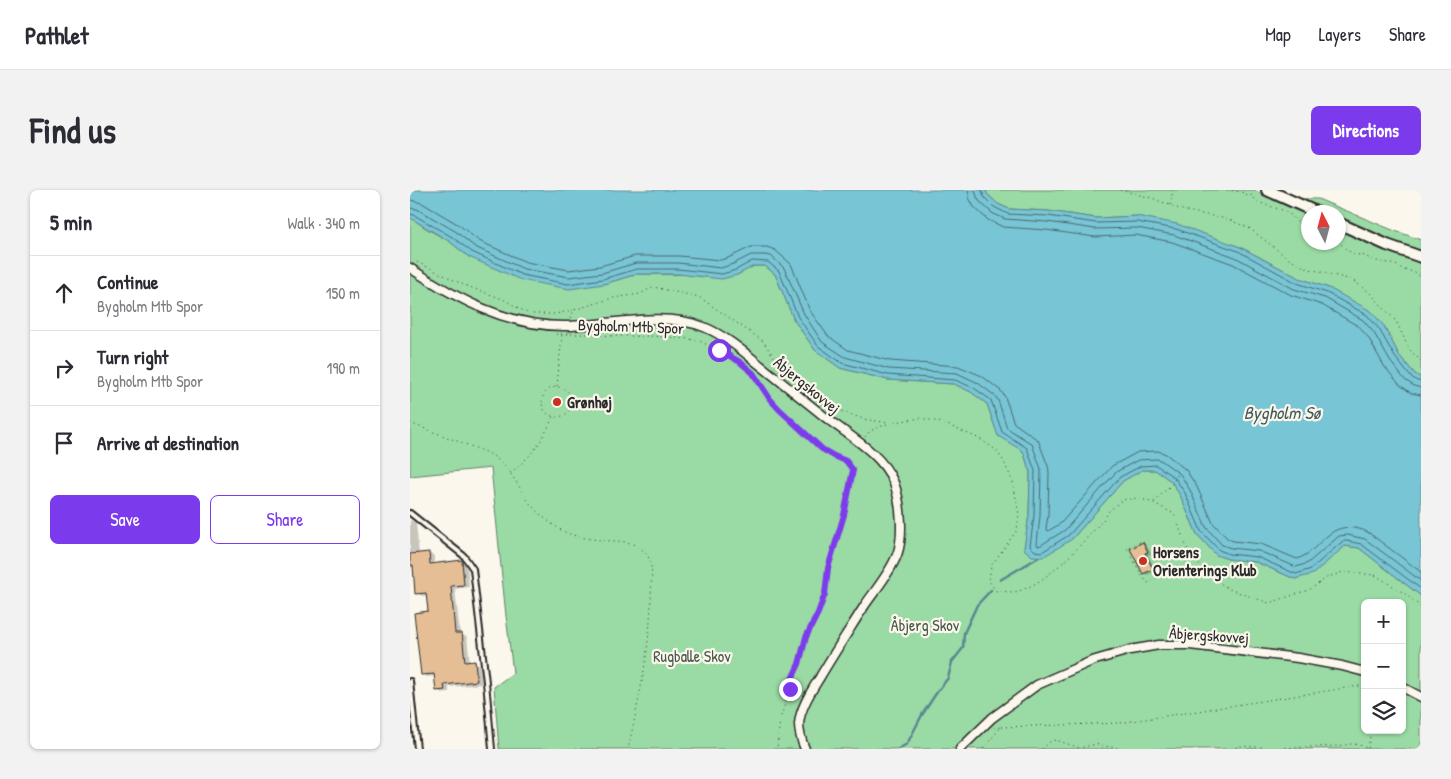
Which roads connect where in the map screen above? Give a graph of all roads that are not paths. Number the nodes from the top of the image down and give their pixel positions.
1 (1267, 190) edge
2 (1301, 205) edge
3 (1346, 227) edge
4 (1421, 257) edge
5 (410, 268) edge
6 (410, 513) edge
7 (1361, 671) edge
8 (410, 681) edge
9 (1406, 689) edge
10 (1421, 697) edge
11 (417, 749) edge
12 (492, 749) edge
13 (805, 749) edge
14 (960, 749) edge

1 - 2 street
3 - 4 street
5 - 13 street, Åbjergskovvej
6 - 12 lane
7 - 14 street, Åbjergskovvej
8 - 11 lane
9 - 10 street

